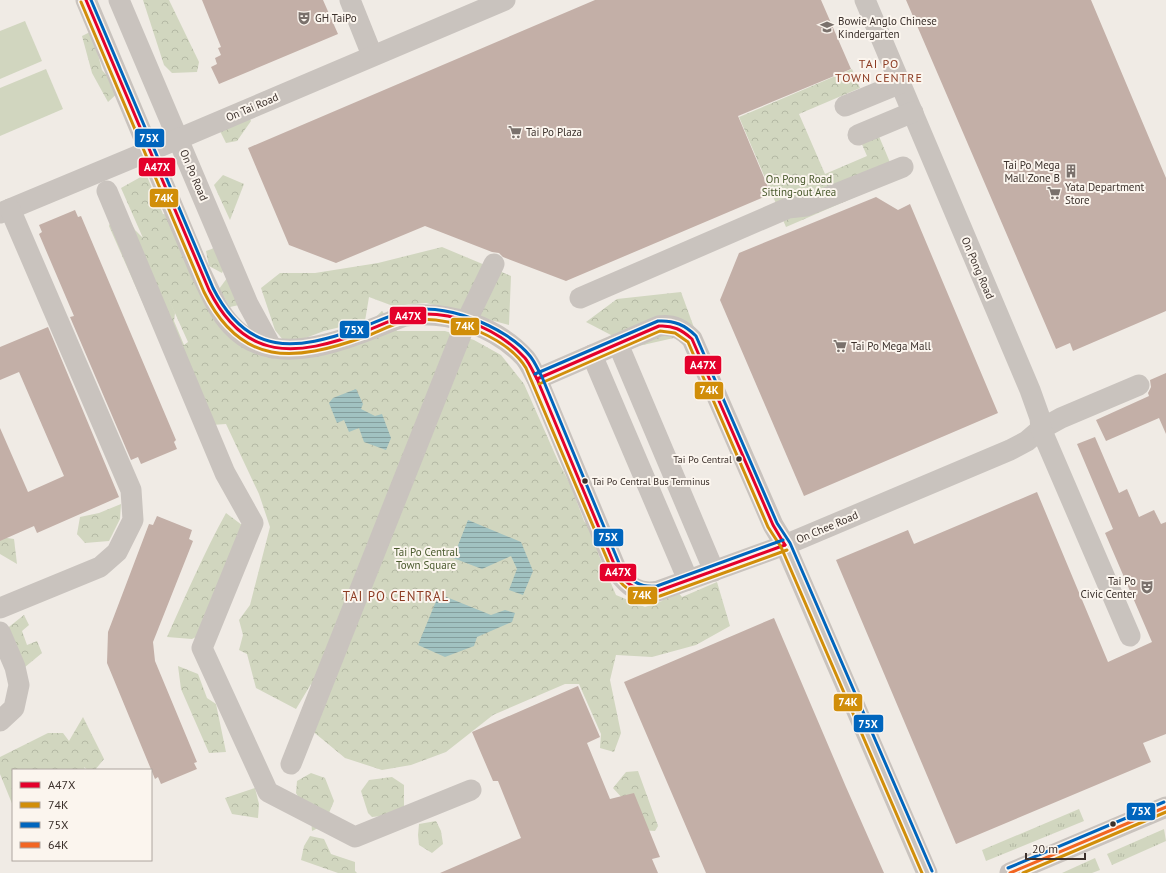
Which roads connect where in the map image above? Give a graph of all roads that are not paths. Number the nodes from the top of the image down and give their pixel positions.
1 (86, 0) edge
2 (119, 0) edge
3 (350, 0) edge
4 (504, 0) edge
5 (865, 0) edge
6 (372, 56) junction
7 (900, 83) junction
8 (845, 106) dead end
9 (913, 112) junction
10 (858, 135) dead end
11 (178, 139) junction
12 (149, 151) junction
13 (903, 167) dead end
14 (107, 191) dead end
15 (5, 211) edge
16 (494, 264) dead end
17 (580, 298) dead end
18 (466, 322) junction
19 (618, 344) junction
20 (272, 348) junction
21 (592, 355) junction
22 (537, 379) junction
23 (1139, 385) dead end
24 (1041, 429) junction
25 (785, 545) junction
26 (714, 571) junction
27 (688, 580) junction
28 (0, 608) edge
29 (0, 632) edge
30 (1130, 636) dead end
31 (0, 721) edge
32 (291, 764) dead end
33 (471, 790) dead end
34 (1166, 807) edge
35 (928, 873) edge
36 (1010, 873) edge

1 - 12 street
2 - 11 street, On Po Road
3 - 6 street
4 - 6 street, On Tai Road
5 - 7 street, On Pong Road
6 - 11 street, On Tai Road
7 - 8 street
7 - 9 street, On Pong Road
9 - 10 street
9 - 24 street, On Pong Road
11 - 12 street, On Tai Road
11 - 20 street, On Po Road
12 - 15 street, On Tai Road
12 - 20 street
13 - 17 street
14 - 33 street
15 - 28 street
16 - 18 street
18 - 20 street
18 - 22 street
18 - 32 street
19 - 21 street
19 - 25 street
19 - 26 street
21 - 22 street
21 - 27 street
22 - 27 street
23 - 24 street, On Chee Road
24 - 25 street, On Chee Road
24 - 30 street, On Pong Road
25 - 26 street
25 - 35 street, On Chee Road
26 - 27 street
29 - 31 street
34 - 36 street

